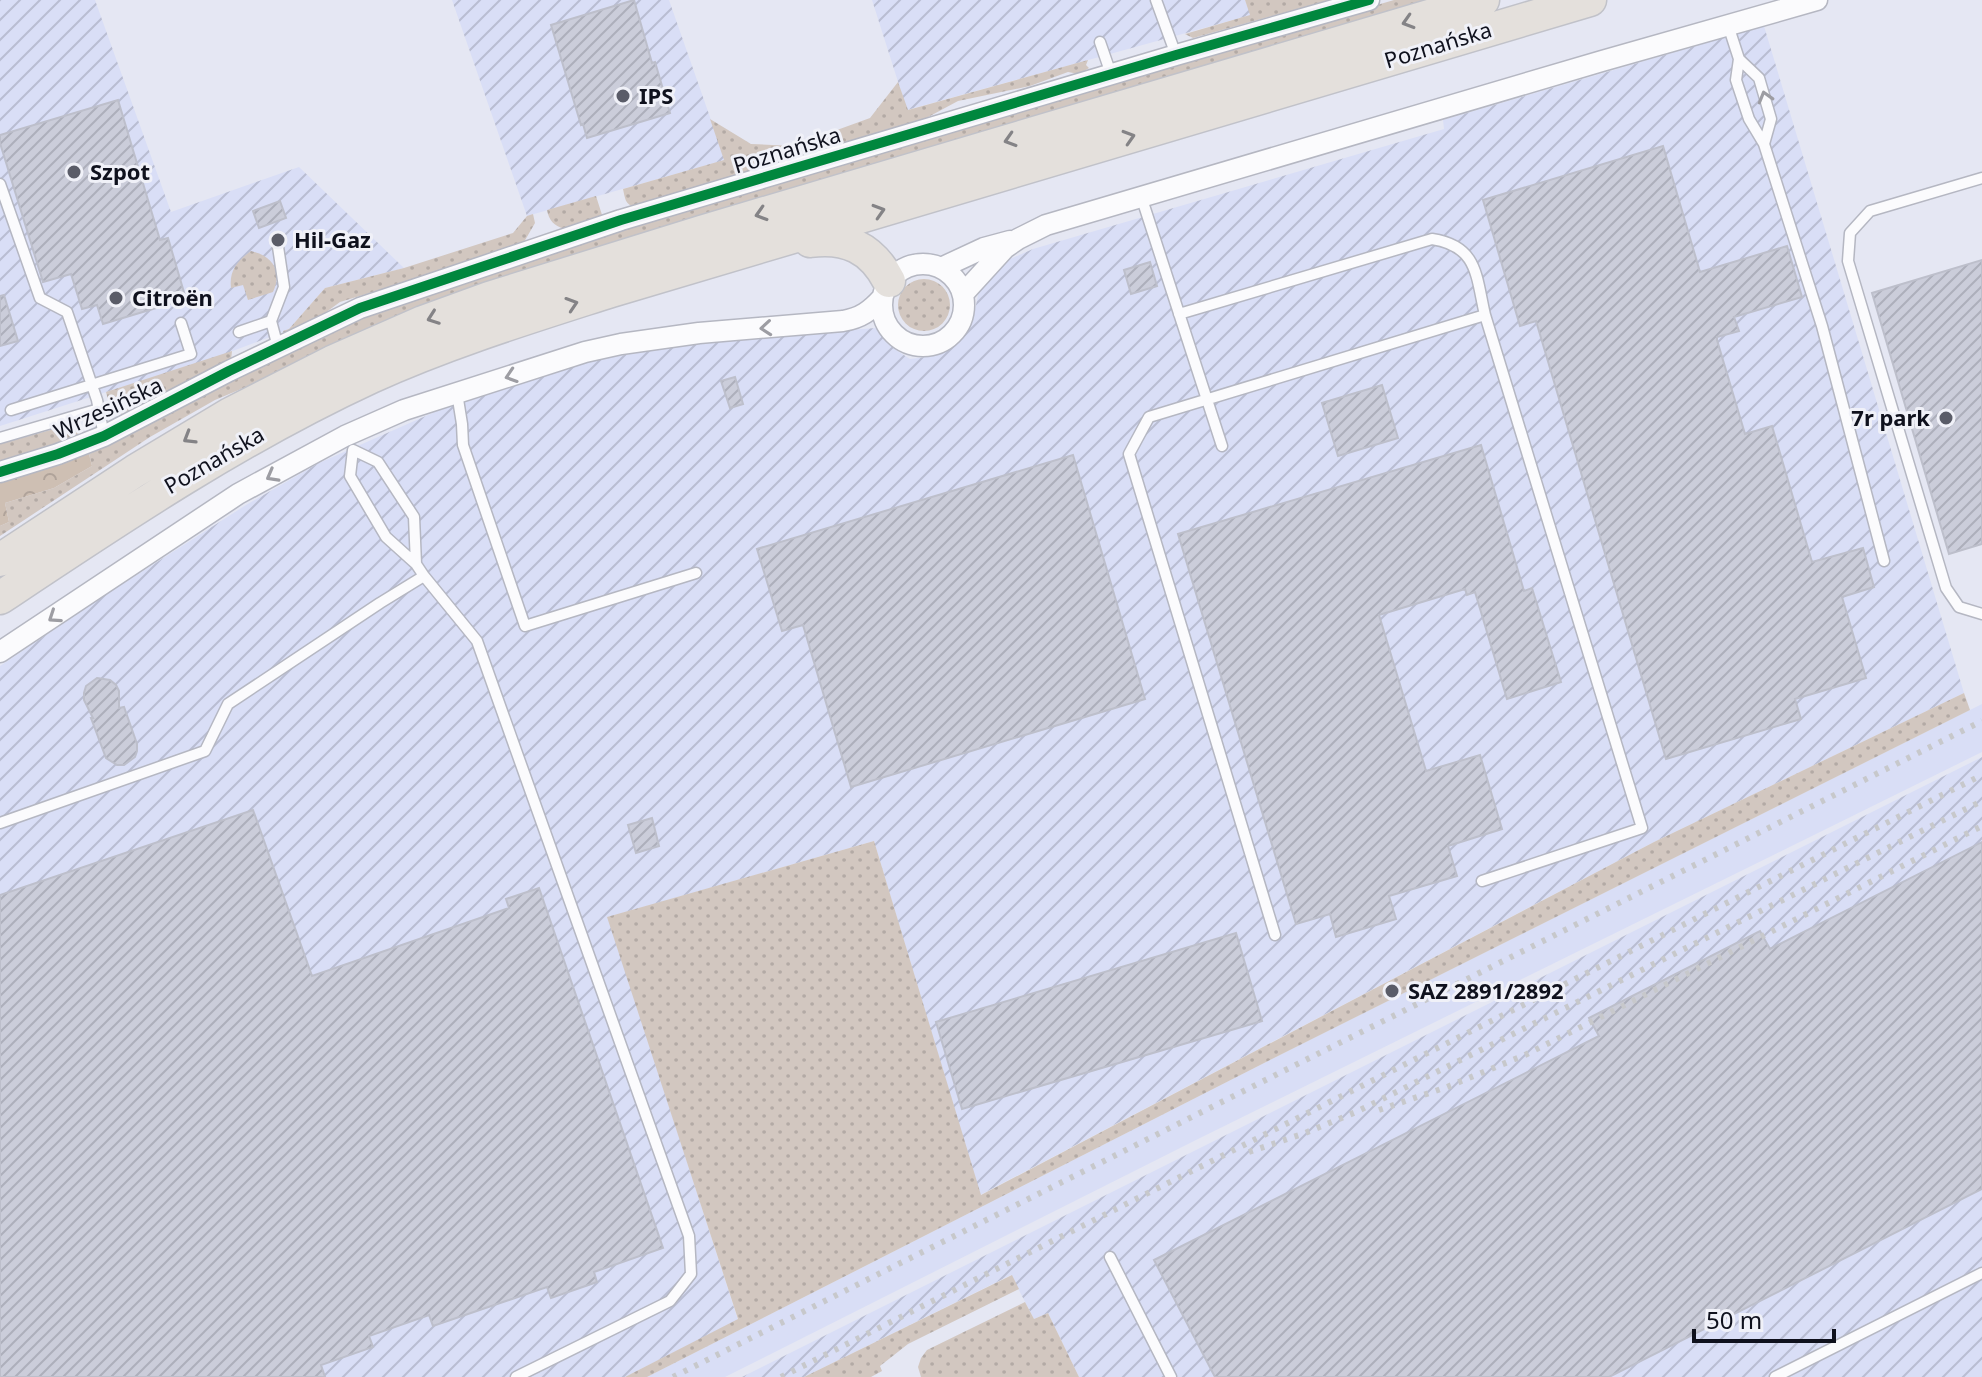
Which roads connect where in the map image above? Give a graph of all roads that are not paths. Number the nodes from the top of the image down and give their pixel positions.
1 (1156, 0) edge
2 (1369, 0) edge
3 (1483, 0) edge
4 (1590, 0) edge
5 (1817, 0) edge
6 (1728, 25) junction
7 (1100, 42) dead end
8 (1176, 55) junction
9 (1739, 59) junction
10 (1111, 74) junction
11 (1764, 144) junction
12 (1982, 178) edge
13 (0, 184) edge
14 (1141, 196) junction
15 (1018, 239) junction
16 (277, 240) dead end
17 (751, 249) junction
18 (941, 268) junction
19 (886, 289) junction
20 (963, 294) junction
21 (1179, 314) junction
22 (1485, 315) junction
23 (271, 321) junction
24 (181, 323) dead end
25 (239, 332) dead end
26 (278, 347) junction
27 (229, 371) joint
28 (92, 385) junction
29 (457, 393) junction
30 (1207, 400) junction
31 (99, 409) junction
32 (11, 410) dead end
33 (104, 436) junction
34 (0, 438) edge
35 (349, 443) junction
36 (1222, 446) dead end
37 (0, 472) edge
38 (0, 560) edge
39 (1884, 561) dead end
40 (416, 564) junction
41 (696, 573) dead end
42 (424, 576) junction
43 (0, 598) edge
44 (1982, 614) edge
45 (0, 652) edge
46 (0, 823) edge
47 (1482, 881) dead end
48 (1275, 935) dead end
49 (1110, 1257) dead end
50 (1982, 1273) edge
51 (516, 1377) edge
52 (1171, 1377) edge
53 (1775, 1377) edge

1 - 8 lane
2 - 8 street, Poznańska
3 -> 38 main road, Poznańska
17 -> 4 main road, Poznańska
5 - 6 street
6 - 9 lane
6 - 14 street
7 - 10 lane
8 - 10 street, Poznańska
9 - 11 lane
11 -> 9 lane
10 - 26 street, Poznańska
11 - 39 lane
12 - 44 lane
13 - 28 lane
14 - 15 street
14 - 21 lane
15 - 18 street
15 - 20 street
16 - 23 lane
17 - 19 main road
43 -> 17 main road, Poznańska
18 - 19 street
18 - 20 street
19 - 20 street
19 -> 29 street
21 - 22 lane
21 - 30 lane
22 - 30 lane
22 - 47 lane
23 - 25 lane
23 - 26 lane
24 - 28 lane
26 - 27 street, Poznańska
27 - 33 street, Wrzesińska
28 - 31 lane
28 - 32 lane
29 - 35 street
29 - 41 lane
30 - 36 lane
30 - 48 lane
31 - 33 lane
31 - 34 lane
33 - 37 street, Wrzesińska
35 - 40 lane
35 - 40 lane
35 -> 45 street
40 - 42 lane
42 - 46 lane
42 - 51 lane
49 - 52 lane
50 - 53 lane

